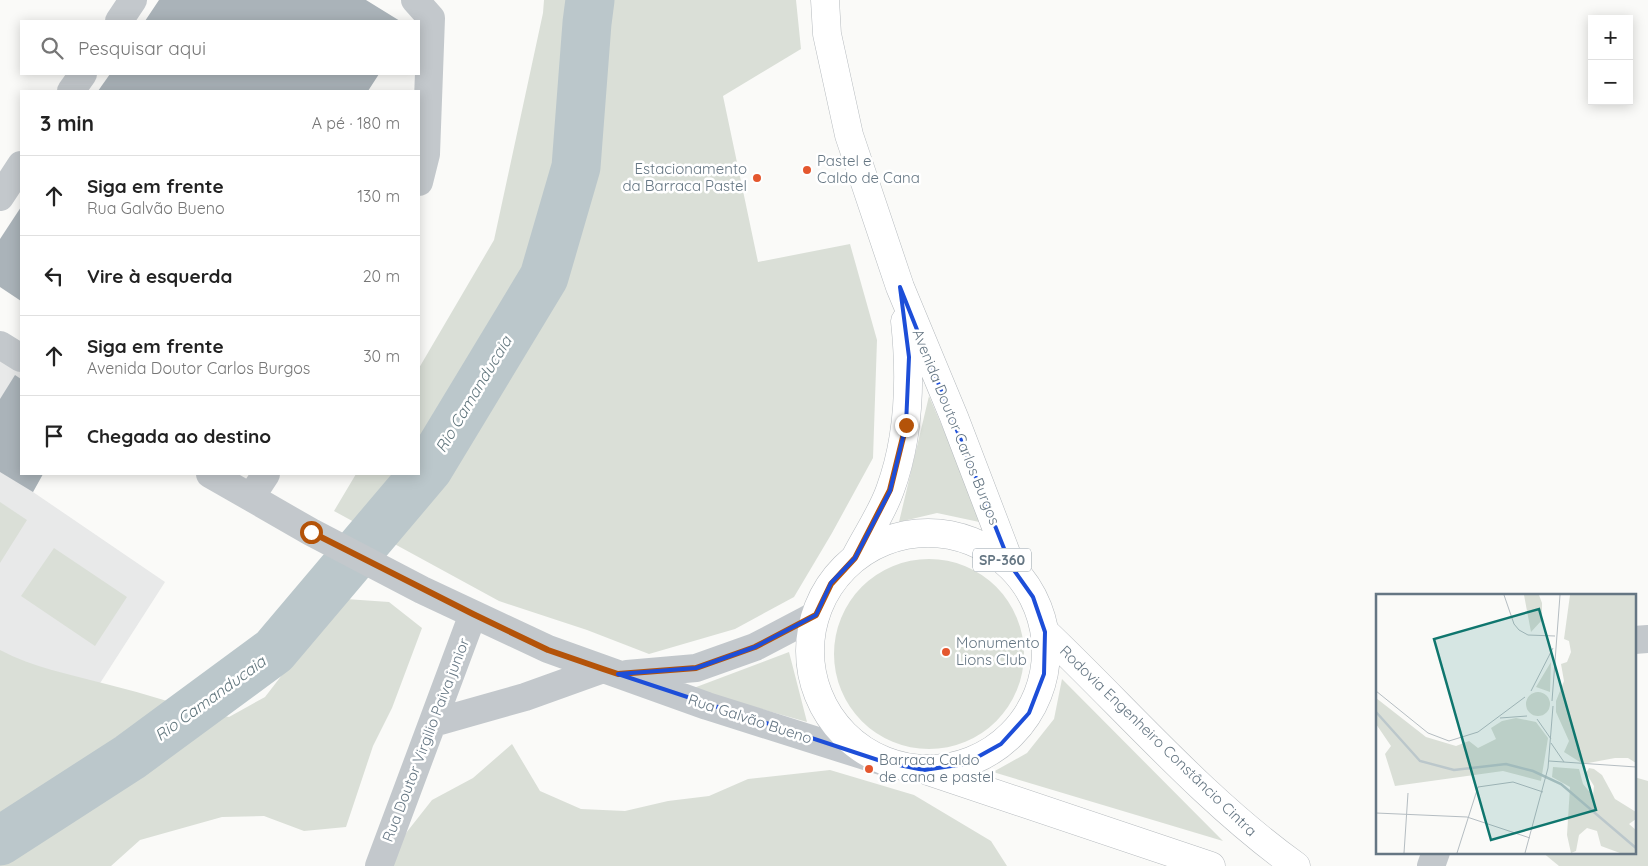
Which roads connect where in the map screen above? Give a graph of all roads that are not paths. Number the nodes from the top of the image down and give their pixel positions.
1 (133, 0) edge
2 (414, 0) edge
3 (825, 0) edge
4 (120, 20) edge
5 (82, 75) edge
6 (72, 90) edge
7 (20, 167) edge
8 (420, 178) edge
9 (0, 197) edge
10 (900, 287) junction
11 (0, 345) edge
12 (20, 357) edge
13 (212, 475) edge
14 (265, 475) edge
15 (251, 497) junction
16 (855, 558) junction
17 (1011, 566) junction
18 (473, 614) junction
19 (816, 615) junction
20 (1045, 632) junction
21 (610, 672) junction
22 (433, 723) junction
23 (884, 762) junction
24 (924, 770) junction
25 (1435, 854) edge
26 (379, 866) edge
27 (1211, 866) edge
28 (1296, 866) edge
29 (1431, 866) edge

1 - 4 street
2 - 8 street
3 - 10 main road, Avenida Doutor Carlos Burgos / SP-360
5 - 6 street
7 - 9 street
10 - 16 main road, Avenida Doutor Carlos Burgos / SP-360
10 - 17 main road, Avenida Doutor Carlos Burgos / SP-360
11 - 12 street
13 - 15 street, Rua Galvão Bueno
14 - 15 street
15 - 18 street, Rua Galvão Bueno
16 - 17 main road, SP-360
16 - 19 main road, SP-360
17 - 20 main road, SP-360
18 - 21 street, Rua Galvão Bueno
18 - 22 street, Rua Doutor Virgilio Paiva junior
19 - 21 street, Rua Galvão Bueno
19 - 23 main road, SP-360
20 - 24 main road, SP-360
20 - 28 main road, Rodovia Engenheiro Constâncio Cintra / SP-360
21 - 22 street
21 - 23 street, Rua Galvão Bueno
22 - 26 street, Rua Doutor Virgilio Paiva junior
23 - 24 main road, SP-360
24 - 27 main road, SP-360
25 - 29 street

